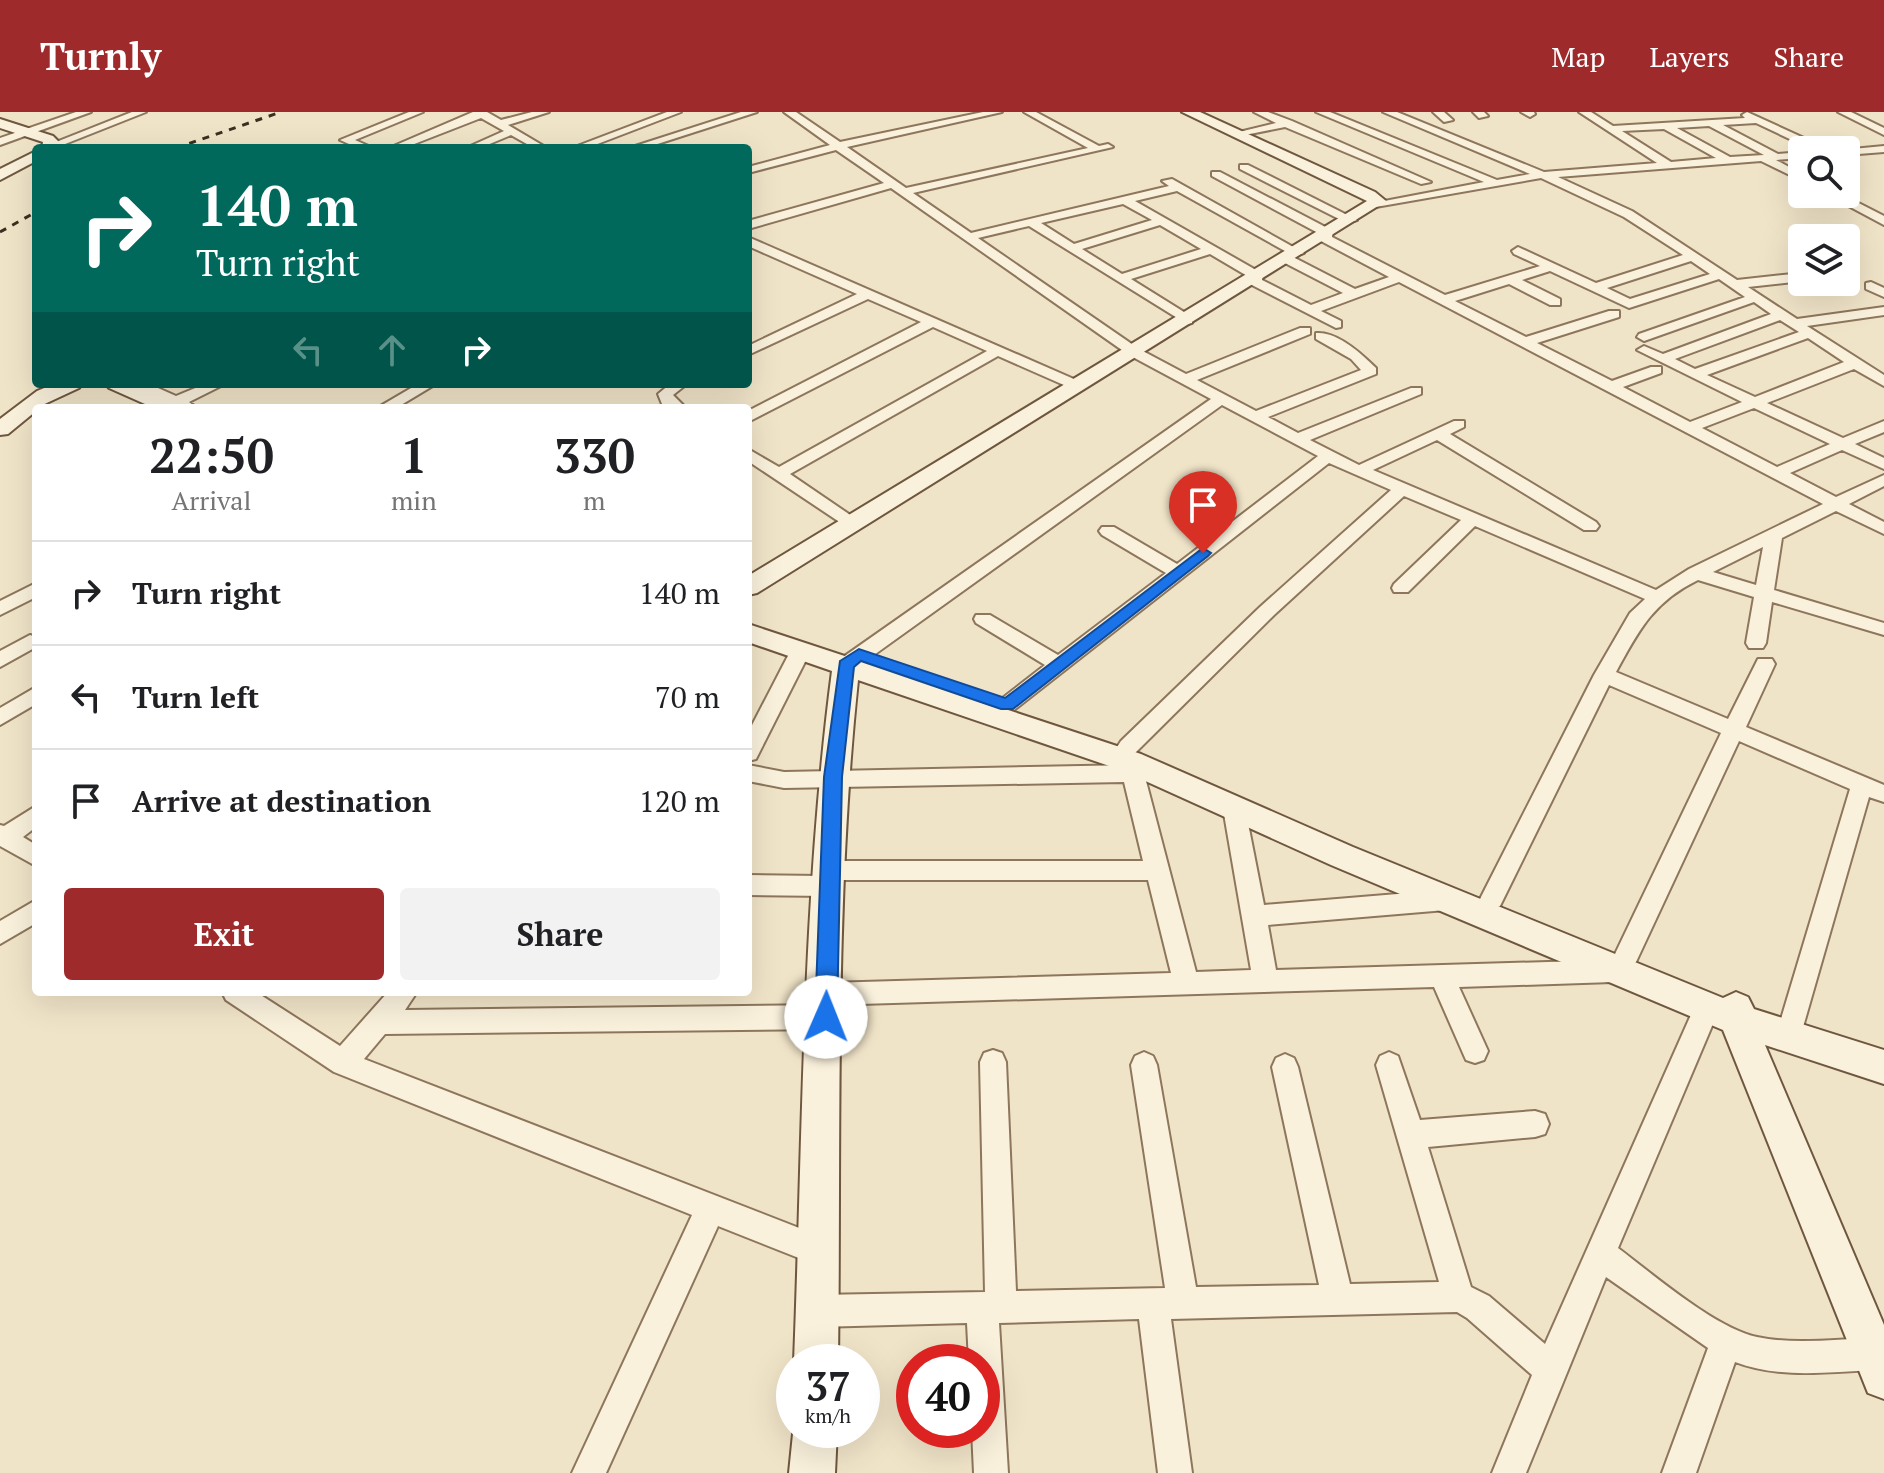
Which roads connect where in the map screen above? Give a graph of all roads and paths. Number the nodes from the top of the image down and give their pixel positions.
1 (47, 112) edge
2 (86, 112) edge
3 (141, 112) edge
4 (418, 112) edge
5 (544, 112) edge
6 (676, 112) edge
7 (752, 112) edge
8 (789, 112) edge
9 (997, 112) edge
10 (1029, 112) edge
11 (1189, 112) edge
12 (1259, 112) edge
13 (1388, 112) edge
14 (1438, 112) edge
15 (1584, 112) edge
16 (1741, 112) edge
17 (1843, 112) edge
18 (481, 113) edge
19 (1327, 113) edge
20 (656, 115) edge
21 (1448, 120) dead end
22 (1758, 120) junction
23 (1409, 121) junction
24 (0, 123) edge
25 (59, 123) junction
26 (1710, 123) junction
27 (499, 124) junction
28 (1285, 124) junction
29 (1665, 125) junction
30 (1610, 129) junction
31 (1366, 130) junction
32 (512, 131) junction
33 (1884, 132) edge
34 (31, 133) junction
35 (1239, 135) junction
36 (1793, 136) edge
37 (0, 142) edge
38 (1788, 143) edge
39 (51, 144) edge
40 (58, 144) edge
41 (356, 144) edge
42 (404, 144) edge
43 (481, 144) edge
44 (535, 144) edge
45 (589, 144) edge
46 (647, 144) edge
47 (838, 146) junction
48 (1753, 146) junction
49 (1884, 149) edge
50 (1860, 151) edge
51 (1788, 156) edge
52 (32, 157) edge
53 (1770, 158) junction
54 (1729, 161) junction
55 (1447, 163) junction
56 (1668, 165) junction
57 (1244, 167) dead end
58 (752, 169) edge
59 (1788, 169) edge
60 (1216, 174) dead end
61 (0, 175) edge
62 (1542, 175) junction
63 (1164, 178) dead end
64 (1425, 182) junction
65 (1496, 183) junction
66 (893, 184) junction
67 (1179, 187) junction
68 (904, 192) junction
69 (1125, 200) junction
70 (1402, 200) junction
71 (1374, 206) junction
72 (1859, 208) edge
73 (1351, 220) junction
74 (1162, 221) junction
75 (1884, 221) edge
76 (1030, 222) junction
77 (752, 224) edge
78 (1326, 235) junction
79 (968, 237) junction
80 (752, 243) edge
81 (1073, 248) junction
82 (1211, 250) junction
83 (1518, 251) dead end
84 (1292, 256) junction
85 (1694, 256) junction
86 (1551, 267) junction
87 (1722, 274) junction
88 (1400, 277) junction
89 (1121, 278) junction
90 (1255, 278) junction
91 (1510, 279) junction
92 (1788, 279) edge
93 (1737, 284) junction
94 (1871, 286) dead end
95 (1594, 288) junction
96 (1884, 293) edge
97 (868, 294) junction
98 (1354, 294) junction
99 (1756, 297) junction
100 (1443, 300) junction
101 (1555, 302) dead end
102 (1310, 310) junction
103 (1884, 311) edge
104 (1614, 314) dead end
105 (1782, 314) junction
106 (1187, 320) junction
107 (932, 322) junction
108 (1796, 323) junction
109 (1336, 324) dead end
110 (1305, 331) dead end
111 (1810, 333) junction
112 (1321, 336) dead end
113 (1524, 342) junction
114 (752, 349) edge
115 (997, 351) junction
116 (1134, 352) junction
117 (1856, 363) junction
118 (1659, 364) junction
119 (1695, 374) junction
120 (1185, 379) junction
121 (1884, 382) edge
122 (1078, 386) junction
123 (1610, 387) junction
124 (62, 388) edge
125 (127, 388) edge
126 (145, 388) edge
127 (211, 388) edge
128 (422, 388) edge
129 (674, 388) edge
130 (1416, 391) dead end
131 (1222, 398) junction
132 (1754, 403) junction
133 (32, 404) edge
134 (32, 404) edge
135 (173, 404) edge
136 (175, 404) edge
137 (183, 404) edge
138 (392, 404) edge
139 (672, 404) edge
140 (752, 415) edge
141 (1255, 417) junction
142 (1459, 424) dead end
143 (1884, 426) edge
144 (1689, 428) junction
145 (0, 429) edge
146 (1438, 434) junction
147 (1296, 440) junction
148 (1842, 444) junction
149 (1328, 456) junction
150 (752, 457) edge
151 (1884, 464) edge
152 (1359, 471) junction
153 (779, 474) junction
154 (1775, 474) junction
155 (1884, 480) edge
156 (1401, 490) junction
157 (1833, 504) junction
158 (1472, 519) junction
159 (853, 523) junction
160 (1590, 526) dead end
161 (1884, 529) edge
162 (1108, 531) dead end
163 (1774, 533) junction
164 (1178, 572) junction
165 (1695, 573) junction
166 (752, 585) edge
167 (1401, 588) dead end
168 (32, 591) edge
169 (1764, 594) junction
170 (1656, 597) junction
171 (0, 609) edge
172 (983, 619) dead end
173 (752, 621) edge
174 (1884, 629) edge
175 (752, 634) edge
176 (30, 642) dead end
177 (1756, 643) dead end
178 (801, 650) junction
179 (0, 660) edge
180 (852, 660) junction
181 (1765, 664) dead end
182 (1059, 665) junction
183 (1604, 675) junction
184 (32, 697) edge
185 (1007, 705) junction
186 (0, 718) edge
187 (1735, 730) junction
188 (752, 745) edge
189 (1138, 764) junction
190 (752, 774) edge
191 (833, 777) junction
192 (1873, 789) edge
193 (1234, 808) junction
194 (32, 818) edge
195 (3, 836) edge
196 (32, 854) edge
197 (1158, 870) junction
198 (829, 879) junction
199 (752, 885) edge
200 (1492, 899) junction
201 (1446, 900) junction
202 (32, 913) edge
203 (1254, 916) junction
204 (0, 934) edge
205 (1621, 962) junction
206 (1442, 976) junction
207 (1266, 981) junction
208 (1186, 983) junction
209 (241, 996) edge
210 (401, 996) edge
211 (826, 1005) junction
212 (1726, 1008) junction
213 (1794, 1019) junction
214 (379, 1022) junction
215 (1884, 1044) edge
216 (1475, 1051) dead end
217 (993, 1062) dead end
218 (343, 1063) junction
219 (1144, 1065) dead end
220 (1389, 1065) dead end
221 (1285, 1067) dead end
222 (1884, 1067) edge
223 (1535, 1124) dead end
224 (1410, 1135) junction
225 (711, 1208) junction
226 (819, 1251) junction
227 (1600, 1254) junction
228 (1459, 1297) junction
229 (1338, 1299) junction
230 (1168, 1303) junction
231 (992, 1307) junction
232 (817, 1311) junction
233 (1726, 1342) junction
234 (816, 1344) edge
235 (1879, 1365) edge
236 (1550, 1370) junction
237 (813, 1448) edge
238 (589, 1473) edge
239 (812, 1473) edge
240 (991, 1473) edge
241 (1175, 1473) edge
242 (1509, 1473) edge
243 (1679, 1473) edge

1 - 25 street
2 - 25 street
3 - 40 street
4 - 41 street
5 - 27 street
6 - 20 street
7 - 46 street
8 - 47 street
9 - 47 street
10 - 68 street
11 - 35 main road
12 - 28 street
13 - 23 street
14 - 21 street
15 - 30 street
16 - 22 street
17 - 33 street
18 - 27 street
18 - 42 street
19 - 28 street
19 - 31 street
20 - 45 street
22 - 26 street
22 - 36 street
23 - 31 street
23 - 62 street
24 - 34 main road
25 - 34 street
26 - 29 street
26 - 48 street
27 - 32 street
28 - 35 street
28 - 64 street
29 - 30 street
29 - 54 street
30 - 56 street
31 - 55 street
32 - 43 street
32 - 44 street
34 - 37 street
34 - 39 main road
35 - 71 main road
38 - 48 street
47 - 58 street
47 - 66 street
48 - 53 street
49 - 50 street
51 - 53 street
52 - 61 main road
53 - 54 street
53 - 59 street
54 - 56 street
55 - 64 street
55 - 65 street
56 - 62 street
57 - 73 street
60 - 78 street
62 - 65 street
62 - 85 street
63 - 67 street
64 - 70 street
65 - 70 street
66 - 68 street
66 - 77 street
67 - 69 street
67 - 84 street
68 - 79 street
69 - 74 street
69 - 76 street
70 - 71 street
71 - 73 main road
72 - 75 street
73 - 78 main road
74 - 81 street
74 - 82 street
76 - 79 street
76 - 81 street
78 - 84 main road
78 - 88 street
79 - 116 street
80 - 97 street
81 - 89 street
82 - 89 street
82 - 90 street
83 - 86 street
84 - 90 main road
84 - 98 street
85 - 87 street
85 - 95 street
86 - 91 street
86 - 95 street
87 - 93 street
87 - 95 street
88 - 98 street
88 - 100 street
89 - 106 street
90 - 102 street
90 - 106 main road
91 - 100 street
91 - 101 street
92 - 93 street
93 - 99 street
94 - 96 street
97 - 107 street
97 - 114 street
98 - 102 street
99 - 105 street
99 - 118 street
100 - 113 street
102 - 109 street
103 - 108 street
104 - 113 street
105 - 108 street
105 - 118 street
106 - 116 main road
107 - 115 street
107 - 140 street
108 - 111 street
110 - 120 street
111 - 117 street
111 - 119 street
112 - 141 street
113 - 123 street
115 - 122 street
115 - 153 street
116 - 120 street
116 - 122 main road
117 - 121 street
117 - 132 street
118 - 119 street
118 - 123 street
119 - 132 street
120 - 131 street
122 - 159 main road
123 - 144 street
124 - 134 main road
125 - 135 main road
126 - 136 street
127 - 137 street
128 - 138 street
129 - 139 street
130 - 147 street
131 - 141 street
131 - 180 street
132 - 144 street
132 - 148 street
133 - 145 main road
141 - 147 street
142 - 146 street
143 - 148 street
144 - 154 street
146 - 152 street
146 - 160 street
147 - 149 street
148 - 151 street
148 - 154 street
149 - 152 street
149 - 164 street
150 - 153 street
152 - 156 street
153 - 159 street
154 - 157 street
155 - 157 street
156 - 158 street
156 - 189 street
157 - 161 street
157 - 163 street
158 - 167 street
158 - 170 street
159 - 166 main road
162 - 164 street
163 - 165 street
163 - 169 street
164 - 182 street
165 - 169 street
165 - 170 street
168 - 171 street
169 - 174 street
169 - 177 street
170 - 183 street
172 - 182 street
173 - 180 main road
175 - 178 main road
176 - 179 street
178 - 180 main road
178 - 188 street
180 - 185 main road
180 - 189 main road
180 - 191 main road
181 - 187 street
182 - 185 street
183 - 187 street
183 - 200 street
184 - 186 street
185 - 189 main road
187 - 192 street
187 - 205 street
189 - 191 street
189 - 193 main road
189 - 197 street
189 - 200 main road
190 - 191 street
191 - 198 main road
192 - 213 street
193 - 201 main road
193 - 203 street
194 - 195 street
195 - 196 street
197 - 198 street
197 - 208 street
198 - 199 street
198 - 211 main road
200 - 205 main road
201 - 203 street
201 - 205 main road
202 - 204 street
203 - 207 street
205 - 206 street
205 - 212 main road
206 - 207 street
206 - 216 street
207 - 208 street
208 - 211 street
209 - 218 street
210 - 214 street
211 - 214 street
211 - 226 main road
212 - 213 main road
212 - 222 main road
212 - 227 street
212 - 235 main road
213 - 215 main road
214 - 218 street
217 - 231 street
218 - 225 street
219 - 230 street
220 - 224 street
221 - 229 street
223 - 224 street
224 - 228 street
225 - 226 street
225 - 238 street
226 - 232 main road
227 - 233 street
227 - 236 street
228 - 229 street
228 - 236 street
229 - 230 street
230 - 231 street
230 - 241 street
231 - 232 street
231 - 240 street
232 - 234 main road
233 - 235 street
233 - 243 street
236 - 242 street
237 - 239 main road

